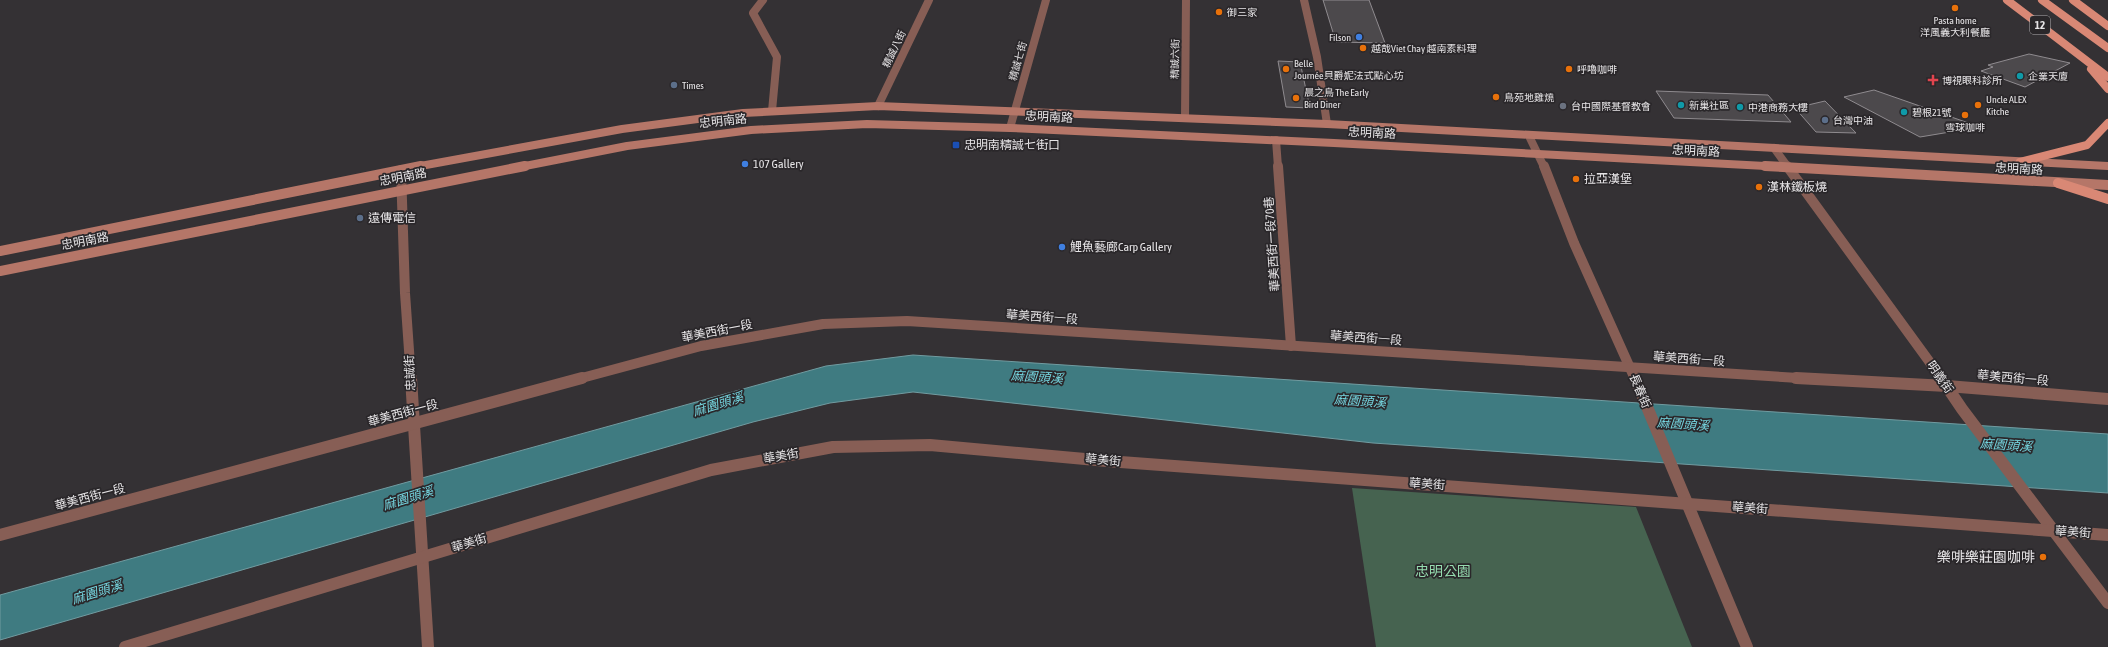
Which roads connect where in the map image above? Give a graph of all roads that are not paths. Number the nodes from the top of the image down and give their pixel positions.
1 (763, 0) edge
2 (929, 0) edge
3 (1046, 0) edge
4 (1186, 0) edge
5 (1304, 0) edge
6 (2007, 0) edge
7 (2042, 0) edge
8 (2073, 0) edge
9 (2108, 26) edge
10 (2108, 48) edge
11 (2073, 50) junction
12 (2108, 77) edge
13 (2108, 89) edge
14 (878, 106) junction
15 (772, 111) junction
16 (1014, 111) junction
17 (1185, 118) junction
18 (2108, 123) edge
19 (1327, 124) junction
20 (1010, 128) junction
21 (1529, 136) junction
22 (1276, 140) junction
23 (1774, 148) junction
24 (1539, 154) junction
25 (2020, 162) junction
26 (2108, 166) edge
27 (1788, 168) junction
28 (401, 170) junction
29 (2058, 183) junction
30 (2108, 185) edge
31 (401, 189) junction
32 (2108, 199) edge
33 (0, 251) edge
34 (0, 271) edge
35 (1291, 346) junction
36 (1632, 373) junction
37 (1947, 386) junction
38 (2108, 399) edge
39 (413, 424) junction
40 (1686, 503) junction
41 (2054, 531) junction
42 (0, 535) edge
43 (2108, 535) edge
44 (422, 552) junction
45 (2108, 604) edge
46 (125, 647) edge
47 (428, 647) edge
48 (1747, 647) edge

1 - 15 street
2 - 14 street, 精誠八街
3 - 16 street, 精誠七街
4 - 17 street, 精誠六街
5 - 19 street
6 - 11 main road, 12
7 - 10 main road, 12
8 - 9 main road
11 - 12 main road, 12
11 - 13 main road
14 - 15 main road, 忠明南路
14 - 16 main road, 忠明南路
15 - 28 main road, 忠明南路
16 - 17 main road, 忠明南路
16 - 20 street, 精誠七街
17 - 19 main road, 忠明南路
18 - 25 main road
19 - 21 main road, 忠明南路
20 - 22 main road, 忠明南路
20 - 31 main road, 忠明南路
21 - 23 main road, 忠明南路
21 - 24 street, 長春街
22 - 24 main road, 忠明南路
22 - 35 street, 華美西街一段70巷
23 - 25 main road, 忠明南路
23 - 27 street, 明義街
24 - 27 main road, 忠明南路
24 - 36 street, 長春街
25 - 26 main road, 忠明南路
27 - 29 main road, 忠明南路
27 - 37 street, 明義街
28 - 31 street, 忠誠街
28 - 33 main road, 忠明南路
29 - 30 main road, 忠明南路
29 - 32 main road
31 - 34 main road, 忠明南路
31 - 39 street, 忠誠街
35 - 36 street, 華美西街一段
35 - 39 street, 華美西街一段
36 - 37 street, 華美西街一段
36 - 40 street, 長春街
37 - 38 street, 華美西街一段
37 - 41 street, 明義街
39 - 42 street, 華美西街一段
39 - 44 street, 忠誠街
40 - 41 street, 華美街
40 - 44 street, 華美街
40 - 48 street, 長春街
41 - 43 street, 華美街
41 - 45 street, 明義街
44 - 46 street, 華美街
44 - 47 street, 忠誠街

